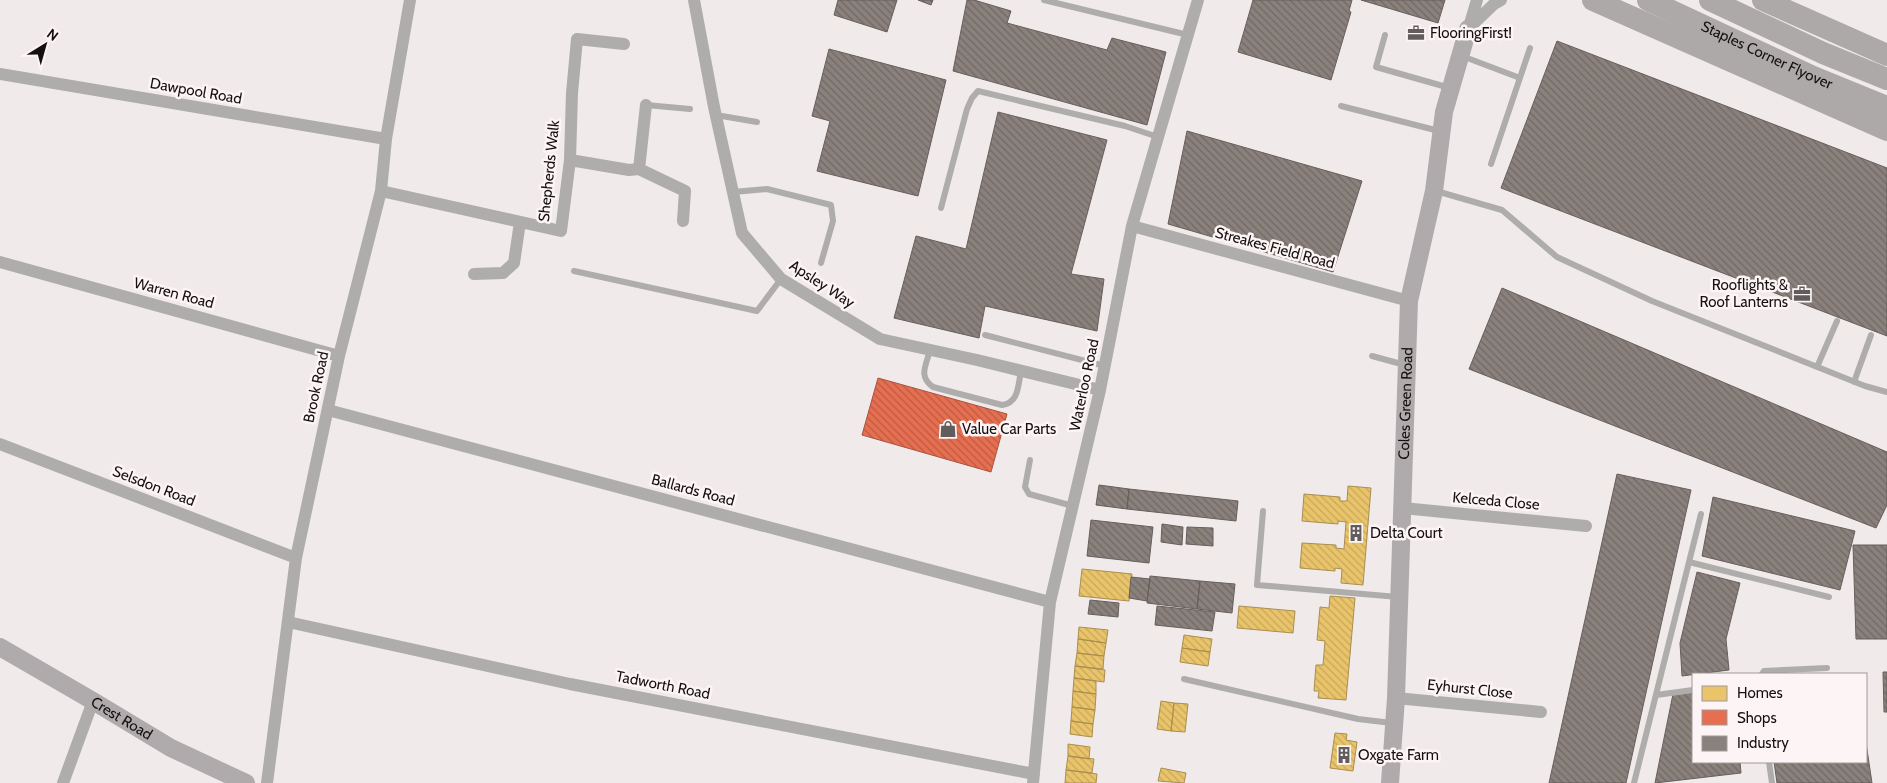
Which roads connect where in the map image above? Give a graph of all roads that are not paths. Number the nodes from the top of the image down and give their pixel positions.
1 (410, 0) edge
2 (694, 0) edge
3 (1044, 0) edge
4 (1198, 0) edge
5 (1477, 0) edge
6 (1501, 0) edge
7 (1593, 0) edge
8 (1648, 0) edge
9 (1710, 0) edge
10 (1763, 0) edge
11 (1468, 29) junction
12 (1385, 34) dead end
13 (1188, 35) junction
14 (624, 44) dead end
15 (1530, 48) dead end
16 (1461, 56) junction
17 (1887, 56) edge
18 (0, 74) edge
19 (1520, 78) junction
20 (1887, 79) edge
21 (1451, 89) junction
22 (646, 105) joint
23 (1341, 106) dead end
24 (1887, 107) edge
25 (690, 109) dead end
26 (716, 115) junction
27 (758, 122) dead end
28 (1887, 130) edge
29 (1442, 132) junction
30 (1158, 137) junction
31 (386, 139) junction
32 (570, 160) junction
33 (1491, 164) dead end
34 (639, 169) junction
35 (381, 191) junction
36 (1434, 191) junction
37 (733, 192) junction
38 (941, 208) dead end
39 (683, 221) dead end
40 (520, 222) junction
41 (1132, 226) junction
42 (0, 262) edge
43 (821, 263) dead end
44 (574, 271) dead end
45 (474, 274) dead end
46 (781, 280) junction
47 (1409, 301) junction
48 (1837, 321) dead end
49 (985, 335) dead end
50 (1871, 335) dead end
51 (930, 350) junction
52 (340, 356) junction
53 (1372, 356) dead end
54 (1407, 365) junction
55 (1105, 366) junction
56 (1817, 367) junction
57 (1021, 371) junction
58 (1854, 382) junction
59 (1100, 390) junction
60 (1887, 392) edge
61 (328, 410) junction
62 (0, 444) edge
63 (1030, 460) dead end
64 (1074, 506) junction
65 (1403, 508) junction
66 (1263, 512) dead end
67 (1701, 514) dead end
68 (1586, 526) dead end
69 (296, 558) junction
70 (1689, 562) junction
71 (1400, 597) junction
72 (1829, 597) dead end
73 (1050, 602) junction
74 (288, 622) junction
75 (0, 647) edge
76 (1827, 668) dead end
77 (1762, 673) edge
78 (1184, 679) dead end
79 (1692, 690) edge
80 (1656, 695) junction
81 (1396, 698) junction
82 (93, 701) junction
83 (1541, 712) dead end
84 (1393, 723) junction
85 (1769, 763) edge
86 (1034, 779) edge
87 (63, 783) edge
88 (246, 783) edge
89 (267, 783) edge
90 (1390, 783) edge
91 (1634, 783) edge
92 (1772, 783) edge

1 - 31 street, Brook Road
2 - 26 street, Apsley Way
3 - 13 lane
4 - 13 street, Waterloo Road
5 - 11 street, Coles Green Road
6 - 11 street
7 - 28 highway
8 - 24 highway, Staples Corner Flyover
9 - 20 highway, Staples Corner Flyover
10 - 17 highway
11 - 16 street, Coles Green Road
12 - 21 lane
13 - 30 street, Waterloo Road
14 - 32 street, Shepherds Walk
15 - 19 lane
16 - 19 lane
16 - 21 street, Coles Green Road
18 - 31 street, Dawpool Road
19 - 33 lane
21 - 29 street, Coles Green Road
22 - 25 lane
22 - 34 street
23 - 29 lane
26 - 27 lane
26 - 37 street, Apsley Way
29 - 36 street, Coles Green Road
30 - 38 lane
30 - 41 street, Waterloo Road
31 - 35 street, Brook Road
32 - 34 street
32 - 40 street, Shepherds Walk
34 - 39 street
35 - 40 street, Shepherds Walk
35 - 52 street, Brook Road
36 - 47 street, Coles Green Road
36 - 56 lane
37 - 43 lane
37 - 46 street, Apsley Way
40 - 45 street
41 - 47 street, Streakes Field Road
41 - 55 street, Waterloo Road
42 - 52 street, Warren Road
44 - 46 lane
46 - 51 street, Apsley Way
47 - 54 street, Coles Green Road
48 - 56 lane
49 - 55 lane
50 - 58 lane
51 - 57 street, Apsley Way
51 - 57 lane
52 - 61 street, Brook Road
53 - 54 lane
54 - 65 street, Coles Green Road
55 - 59 street, Waterloo Road
56 - 58 lane
57 - 59 street, Apsley Way
58 - 60 lane
59 - 64 street, Waterloo Road
61 - 69 street, Brook Road
61 - 73 street, Ballards Road
62 - 69 street, Selsdon Road
63 - 64 lane
64 - 73 street, Waterloo Road
65 - 68 street, Kelceda Close
65 - 71 street, Coles Green Road
66 - 71 lane
67 - 70 lane
69 - 74 street, Brook Road
70 - 72 lane
70 - 80 lane
71 - 81 street, Coles Green Road
73 - 86 street, Waterloo Road
74 - 86 street, Tadworth Road
74 - 89 street, Brook Road
75 - 82 street, Crest Road
76 - 77 lane
78 - 84 lane
79 - 80 lane
80 - 91 lane
81 - 83 street, Eyhurst Close
81 - 84 street, Coles Green Road
82 - 87 street
82 - 88 street, Crest Road
84 - 90 street, Coles Green Road
85 - 92 lane

